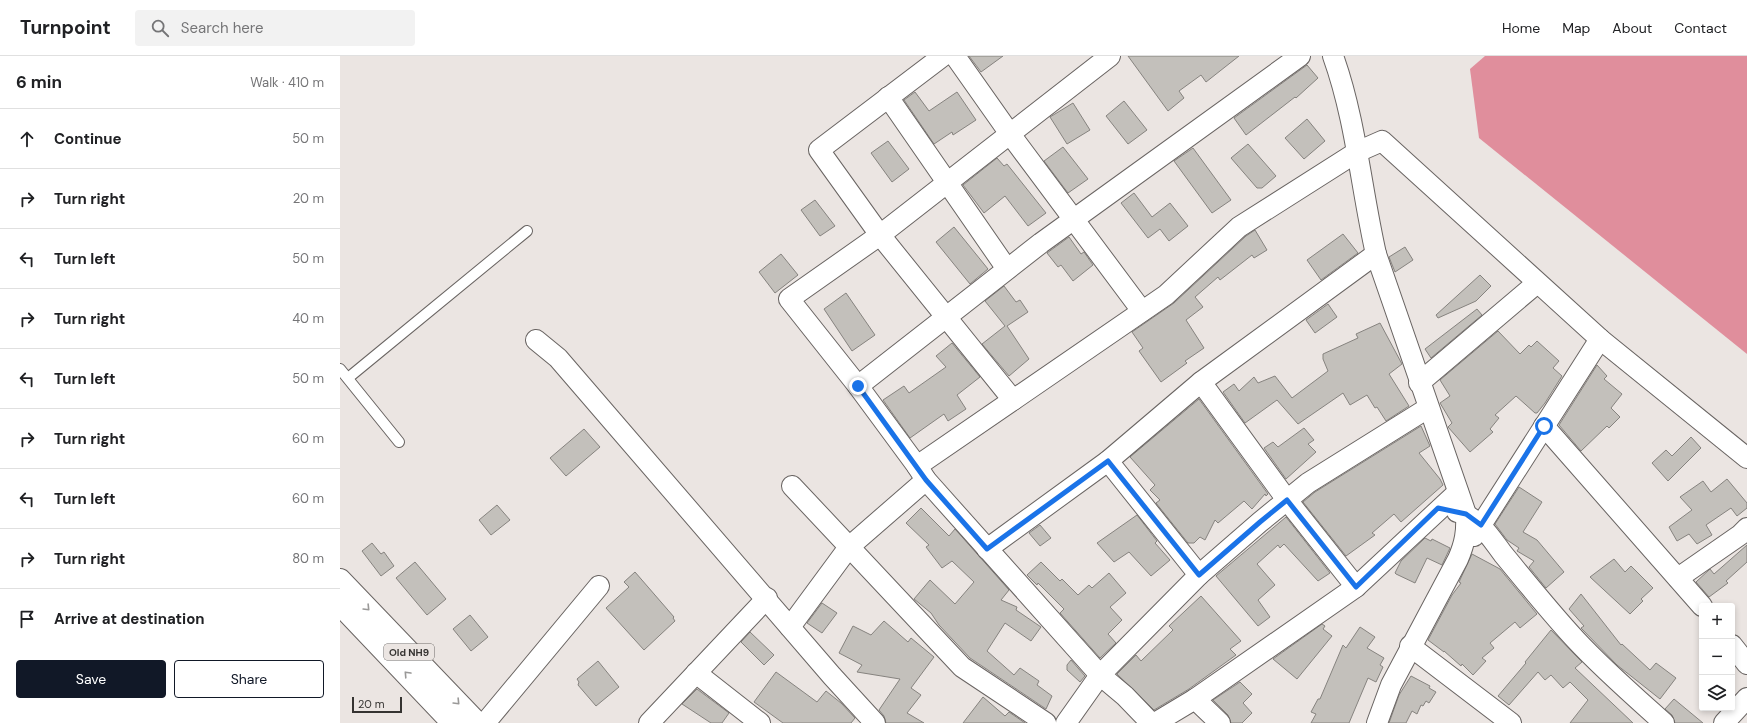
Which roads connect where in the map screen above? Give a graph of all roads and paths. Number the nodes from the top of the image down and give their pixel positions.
1 (943, 56) edge
2 (955, 56) edge
3 (1110, 56) edge
4 (1300, 56) edge
5 (1333, 56) edge
6 (888, 96) junction
7 (1010, 134) junction
8 (1357, 152) junction
9 (947, 183) junction
10 (1074, 219) junction
11 (527, 231) dead end
12 (880, 235) junction
13 (1376, 254) junction
14 (1007, 269) junction
15 (1538, 283) junction
16 (1142, 311) junction
17 (946, 317) junction
18 (1600, 339) junction
19 (536, 340) dead end
20 (340, 369) edge
21 (348, 378) junction
22 (1201, 382) junction
23 (1419, 383) junction
24 (858, 386) junction
25 (1013, 400) junction
26 (1428, 408) junction
27 (1544, 426) junction
28 (399, 442) dead end
29 (1747, 458) edge
30 (1108, 461) junction
31 (921, 473) junction
32 (792, 486) dead end
33 (1458, 492) junction
34 (1287, 500) junction
35 (1438, 508) junction
36 (1473, 519) junction
37 (1747, 528) edge
38 (849, 547) junction
39 (987, 549) junction
40 (1199, 575) junction
41 (1678, 578) junction
42 (340, 580) edge
43 (599, 586) dead end
44 (1356, 587) junction
45 (766, 598) junction
46 (1699, 603) edge
47 (340, 604) edge
48 (790, 627) junction
49 (1410, 646) junction
50 (1735, 648) edge
51 (1747, 664) edge
52 (696, 673) junction
53 (1100, 675) junction
54 (1747, 698) edge
55 (1195, 699) junction
56 (453, 723) edge
57 (477, 723) edge
58 (485, 723) edge
59 (649, 723) edge
60 (760, 723) edge
61 (875, 723) edge
62 (1046, 723) edge
63 (1066, 723) edge
64 (1151, 723) edge
65 (1155, 723) edge
66 (1220, 723) edge
67 (1377, 723) edge
68 (1511, 723) edge
69 (1664, 723) edge
70 (1724, 723) edge

1 - 6 street
2 - 7 street
3 - 7 street
4 - 10 street
5 - 8 street
6 - 9 street
6 - 12 street
7 - 9 street
7 - 10 street
8 - 13 street
8 - 15 street
8 - 16 street
9 - 12 street
9 - 14 street
10 - 14 street
10 - 16 street
11 - 21 lane
12 - 17 street
12 - 24 street
13 - 22 street
13 - 23 street
14 - 17 street
15 - 18 street
15 - 23 street
16 - 25 street
17 - 24 street
17 - 25 street
18 - 27 street
18 - 29 street
19 - 45 street
20 - 21 lane
21 - 28 lane
22 - 30 street
22 - 34 street
23 - 26 street
24 - 31 street
25 - 31 street
26 - 33 street
26 - 34 street
27 - 36 street
27 - 41 street
30 - 39 street
30 - 40 street
31 - 38 street
31 - 39 street
32 - 38 street
33 - 35 street
33 - 36 street
34 - 40 street
34 - 44 street
35 - 36 street
35 - 44 street
36 - 49 street
36 - 69 street
37 - 41 street
38 - 48 street
38 - 62 street
39 - 53 street
40 - 53 street
41 - 46 street
42 -> 57 main road, Old NH9
43 - 58 street
44 - 55 street
45 - 48 street
45 - 52 street
56 -> 47 main road, Old NH9
48 - 61 street
49 - 67 street
49 - 68 street
50 - 51 street
52 - 59 street
52 - 60 street
53 - 63 street
53 - 64 street
54 - 70 street
55 - 65 street
55 - 66 street

